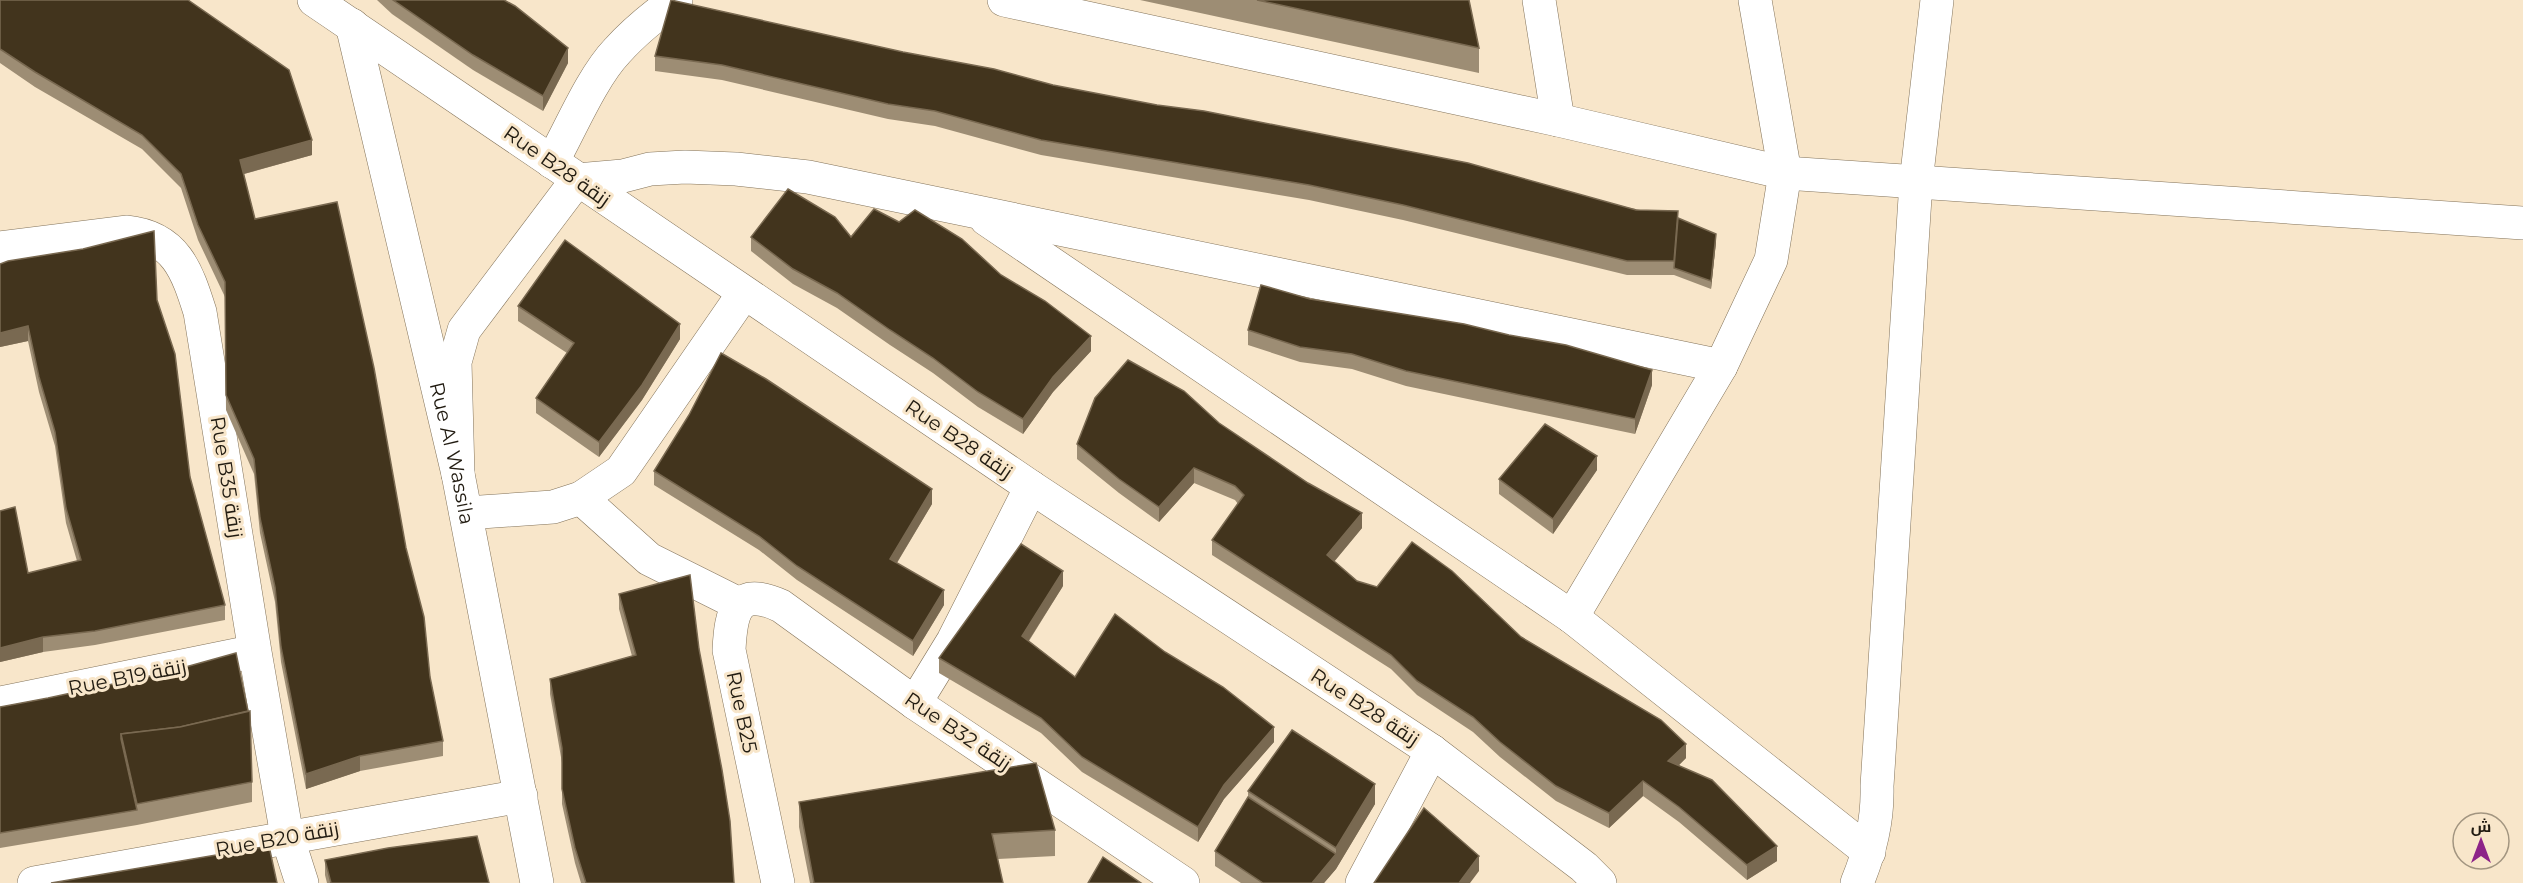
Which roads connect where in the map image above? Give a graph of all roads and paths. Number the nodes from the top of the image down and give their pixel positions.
1 (314, 0) edge
2 (676, 0) edge
3 (1004, 0) edge
4 (1539, 0) edge
5 (1755, 0) edge
6 (1937, 0) edge
7 (352, 25) junction
8 (1558, 120) junction
9 (564, 171) junction
10 (1785, 173) junction
11 (1916, 182) junction
12 (972, 210) junction
13 (2523, 223) edge
14 (0, 248) edge
15 (744, 293) junction
16 (1721, 366) junction
17 (458, 474) junction
18 (1031, 487) junction
19 (581, 498) junction
20 (466, 513) junction
21 (739, 604) junction
22 (1572, 617) junction
23 (255, 652) junction
24 (0, 703) edge
25 (915, 703) junction
26 (1432, 751) junction
27 (521, 796) junction
28 (288, 836) junction
29 (1869, 852) junction
30 (33, 883) edge
31 (302, 883) edge
32 (537, 883) edge
33 (778, 883) edge
34 (1183, 883) edge
35 (1362, 883) edge
36 (1600, 883) edge
37 (1857, 883) edge

1 - 7 street, Rue B28 زنقة
2 - 9 street
3 - 8 street
4 - 8 street
5 - 10 street
6 - 11 street
7 - 9 street, Rue B28 زنقة
7 - 17 street, Rue Al Wassila
8 - 10 street
9 - 12 street
9 - 15 street, Rue B28 زنقة
9 - 17 street
10 - 11 street
10 - 16 street
11 - 13 street
11 - 29 street
12 - 16 street
12 - 22 street
14 - 23 street, Rue B35 زنقة
15 - 18 street, Rue B28 زنقة
15 - 19 street
16 - 22 street
17 - 20 street, Rue Al Wassila
18 - 25 street
18 - 26 street, Rue B28 زنقة
19 - 20 street
19 - 21 street
20 - 27 street, Rue Al Wassila
21 - 25 street, Rue B32 زنقة
21 - 33 street, Rue B25
22 - 29 street
23 - 24 street, Rue B19 زنقة
23 - 28 street, Rue B35 زنقة
25 - 34 street, Rue B32 زنقة
26 - 35 street
26 - 36 street, Rue B28 زنقة
27 - 28 street, Rue B20 زنقة
27 - 32 street, Rue Al Wassila
28 - 30 street, Rue B20 زنقة
28 - 31 street, Rue B35 زنقة
29 - 37 street

